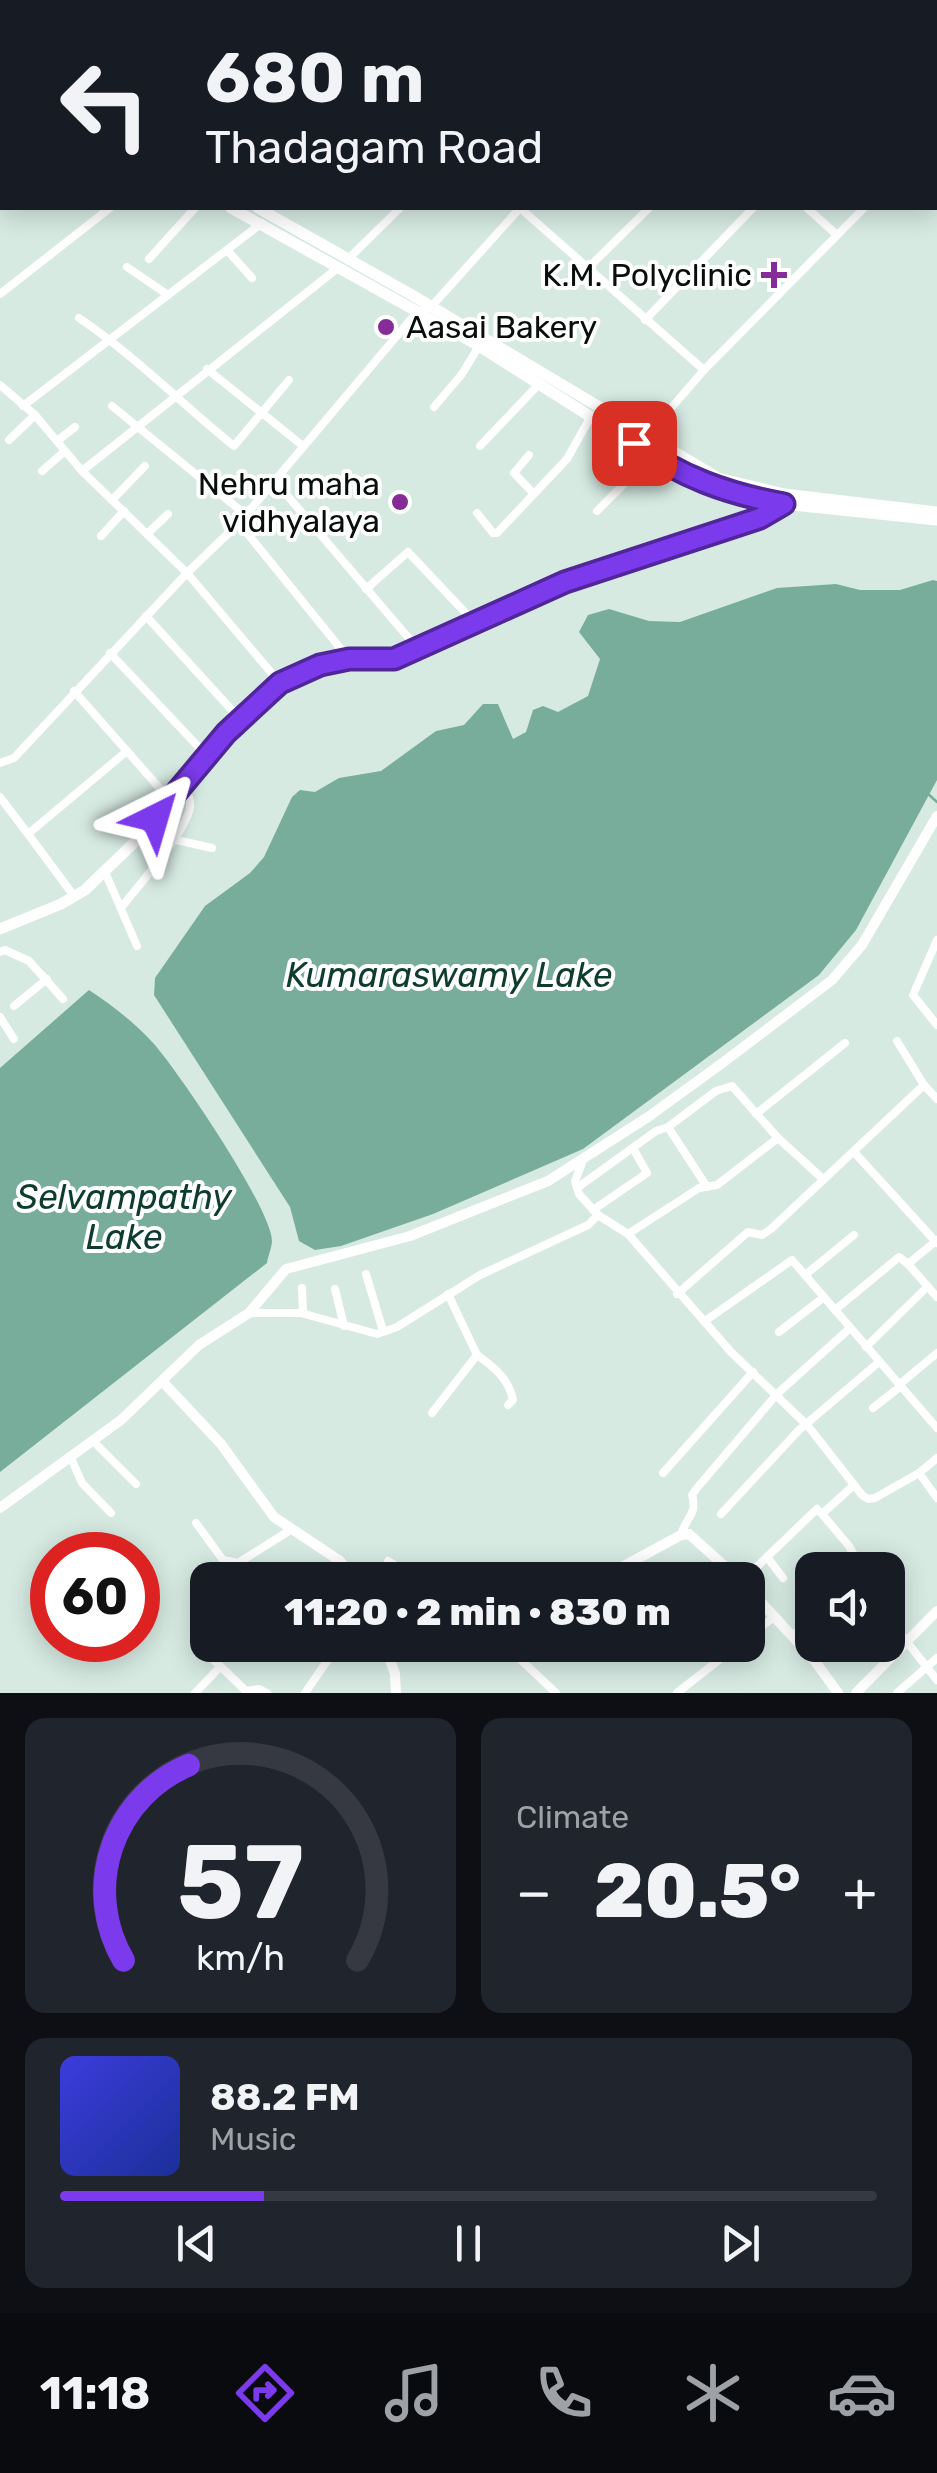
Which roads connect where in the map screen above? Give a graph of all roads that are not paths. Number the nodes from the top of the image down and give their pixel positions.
1 (107, 210) edge
2 (193, 210) edge
3 (242, 210) edge
4 (398, 210) edge
5 (518, 210) edge
6 (522, 210) edge
7 (647, 210) edge
8 (752, 210) edge
9 (809, 210) edge
10 (862, 210) edge
11 (270, 215) edge
12 (837, 234) junction
13 (227, 250) junction
14 (149, 259) dead end
15 (343, 263) junction
16 (126, 267) dead end
17 (588, 267) junction
18 (252, 278) dead end
19 (0, 294) edge
20 (168, 295) junction
21 (431, 307) junction
22 (418, 312) junction
23 (79, 318) dead end
24 (645, 320) junction
25 (110, 339) junction
26 (479, 346) junction
27 (207, 370) junction
28 (704, 370) junction
29 (288, 380) dead end
30 (540, 383) junction
31 (0, 385) edge
32 (173, 396) junction
33 (23, 406) junction
34 (112, 406) dead end
35 (434, 407) dead end
36 (262, 413) junction
37 (35, 415) junction
38 (591, 416) junction
39 (136, 426) junction
40 (75, 427) dead end
41 (646, 437) junction
42 (9, 440) dead end
43 (57, 441) junction
44 (303, 446) junction
45 (480, 446) dead end
46 (65, 450) junction
47 (529, 454) dead end
48 (652, 456) junction
49 (145, 466) dead end
50 (82, 470) junction
51 (42, 471) dead end
52 (274, 480) junction
53 (534, 494) junction
54 (784, 499) junction
55 (112, 500) junction
56 (124, 511) junction
57 (598, 511) dead end
58 (937, 512) edge
59 (477, 513) dead end
60 (168, 514) dead end
61 (242, 520) junction
62 (937, 520) edge
63 (147, 534) junction
64 (101, 536) dead end
65 (187, 573) junction
66 (366, 589) junction
67 (146, 616) junction
68 (476, 624) junction
69 (418, 649) junction
70 (110, 653) junction
71 (349, 659) junction
72 (280, 683) junction
73 (74, 691) junction
74 (240, 719) junction
75 (128, 751) junction
76 (207, 756) junction
77 (0, 763) edge
78 (184, 784) junction
79 (0, 797) edge
80 (170, 800) junction
81 (937, 816) edge
82 (28, 834) junction
83 (172, 840) junction
84 (212, 848) dead end
85 (105, 872) junction
86 (74, 896) junction
87 (121, 908) junction
88 (0, 929) edge
89 (937, 940) edge
90 (137, 946) dead end
91 (0, 952) edge
92 (46, 978) junction
93 (63, 999) dead end
94 (14, 1006) dead end
95 (0, 1017) edge
96 (937, 1025) edge
97 (897, 1040) dead end
98 (0, 1042) edge
99 (845, 1043) dead end
100 (924, 1084) junction
101 (937, 1099) edge
102 (756, 1114) junction
103 (669, 1127) junction
104 (778, 1138) junction
105 (634, 1150) junction
106 (854, 1152) junction
107 (584, 1158) junction
108 (824, 1179) junction
109 (707, 1187) junction
110 (577, 1188) junction
111 (595, 1212) junction
112 (628, 1234) junction
113 (854, 1235) dead end
114 (936, 1241) edge
115 (908, 1264) junction
116 (366, 1274) dead end
117 (805, 1275) junction
118 (928, 1286) junction
119 (302, 1288) dead end
120 (335, 1289) dead end
121 (448, 1294) junction
122 (678, 1294) junction
123 (824, 1297) junction
124 (937, 1297) edge
125 (835, 1310) junction
126 (249, 1313) junction
127 (304, 1313) junction
128 (706, 1321) junction
129 (344, 1326) junction
130 (850, 1328) junction
131 (383, 1332) junction
132 (779, 1332) dead end
133 (866, 1347) junction
134 (937, 1353) edge
135 (477, 1355) junction
136 (879, 1362) junction
137 (753, 1372) junction
138 (163, 1382) junction
139 (900, 1385) junction
140 (777, 1394) junction
141 (508, 1405) dead end
142 (873, 1408) dead end
143 (432, 1413) dead end
144 (808, 1426) junction
145 (937, 1428) edge
146 (92, 1440) junction
147 (71, 1458) junction
148 (937, 1458) edge
149 (664, 1473) dead end
150 (919, 1474) junction
151 (136, 1484) dead end
152 (854, 1484) junction
153 (937, 1498) edge
154 (0, 1508) edge
155 (111, 1513) dead end
156 (720, 1514) dead end
157 (822, 1514) junction
158 (196, 1524) dead end
159 (292, 1529) junction
160 (681, 1535) junction
161 (852, 1552) edge
162 (767, 1557) junction
163 (341, 1562) edge
164 (631, 1562) edge
165 (722, 1562) edge
166 (760, 1562) edge
167 (784, 1578) dead end
168 (765, 1606) edge
169 (937, 1611) edge
170 (774, 1616) junction
171 (765, 1623) edge
172 (795, 1634) edge
173 (792, 1636) junction
174 (905, 1642) joint
175 (937, 1658) edge
176 (215, 1662) edge
177 (327, 1662) edge
178 (391, 1662) edge
179 (523, 1662) edge
180 (716, 1662) edge
181 (886, 1662) edge
182 (220, 1667) junction
183 (926, 1667) junction
184 (937, 1680) edge
185 (195, 1693) edge
186 (250, 1693) edge
187 (267, 1693) edge
188 (306, 1693) edge
189 (396, 1693) edge
190 (556, 1693) edge
191 (677, 1693) edge
192 (838, 1693) edge
193 (856, 1693) edge
194 (897, 1693) edge

1 - 19 street
2 - 14 street
3 - 11 main road
4 - 15 street
5 - 21 street
6 - 17 street
7 - 17 street
8 - 24 street
9 - 12 street
10 - 12 street
11 - 13 street
11 - 15 main road
12 - 28 street
13 - 18 street
13 - 20 street
15 - 21 main road
15 - 22 main road
15 - 27 street
16 - 20 street
17 - 24 street
20 - 25 street
21 - 22 street
21 - 41 main road
22 - 26 main road
22 - 44 street
23 - 25 street
24 - 28 street
25 - 32 street
25 - 33 street
26 - 30 main road
26 - 35 street
27 - 32 street
27 - 36 street
28 - 41 street
29 - 36 street
30 - 38 main road
30 - 45 street
31 - 33 street
32 - 36 street
32 - 39 street
33 - 37 street
34 - 39 street
36 - 44 street
37 - 42 street
37 - 43 street
38 - 48 main road
38 - 53 street
39 - 50 street
39 - 61 street
40 - 43 street
41 - 54 main road
43 - 46 street
44 - 52 street
46 - 50 street
46 - 51 street
47 - 53 street
48 - 54 main road
48 - 57 street
49 - 55 street
50 - 55 street
52 - 61 street
52 - 66 street
53 - 59 street
54 - 58 main road
54 - 62 main road
54 - 68 main road
55 - 56 street
56 - 63 street
56 - 64 street
60 - 63 street
61 - 65 street
61 - 71 street
63 - 65 street
65 - 67 street
65 - 72 street
66 - 68 street
66 - 69 street
67 - 70 street
67 - 74 street
68 - 69 main road
69 - 71 main road
70 - 73 street
70 - 76 street
71 - 72 main road
72 - 74 main road
73 - 75 street
73 - 77 street
74 - 76 main road
75 - 80 street
75 - 82 street
76 - 78 main road
78 - 80 main road
78 - 83 street
79 - 82 street
80 - 85 main road
81 - 107 street
82 - 86 street
83 - 84 street
83 - 87 street
85 - 86 main road
85 - 87 street
86 - 88 main road
87 - 90 street
89 - 96 street
91 - 92 street
92 - 93 street
92 - 94 street
95 - 98 street
97 - 100 street
99 - 102 street
100 - 101 street
100 - 106 street
102 - 103 street
102 - 104 street
103 - 105 street
103 - 109 street
104 - 108 street
104 - 109 street
105 - 110 street
105 - 111 street
106 - 108 street
106 - 114 street
107 - 110 street
107 - 126 street
108 - 122 street
109 - 112 street
110 - 111 street
111 - 112 street
111 - 121 street
112 - 122 street
113 - 117 street
114 - 115 street
115 - 118 street
115 - 125 street
116 - 131 street
117 - 123 street
117 - 128 street
118 - 124 street
118 - 133 street
119 - 127 street
120 - 129 street
121 - 131 street
121 - 135 street
122 - 128 street
123 - 125 street
123 - 132 street
125 - 130 street
126 - 127 street
126 - 138 street
127 - 129 street
128 - 137 street
129 - 131 street
130 - 133 street
130 - 140 street
133 - 136 street
134 - 139 street
135 - 141 street
135 - 143 street
136 - 139 street
136 - 144 street
137 - 140 street
137 - 149 street
138 - 146 street
138 - 159 street
139 - 142 street
139 - 145 street
140 - 144 street
140 - 160 street
144 - 152 street
144 - 156 street
146 - 147 street
146 - 151 street
147 - 154 street
147 - 155 street
148 - 150 street
150 - 152 street
150 - 153 street
152 - 157 street
157 - 161 street
157 - 162 street
158 - 159 street
159 - 163 street
160 - 164 street
160 - 165 street
162 - 166 street
162 - 167 street
168 - 170 street
169 - 174 street
170 - 171 street
170 - 173 street
172 - 173 street
173 - 192 street
174 - 183 street
175 - 183 street
176 - 182 street
177 - 188 street
178 - 189 street
179 - 190 street
180 - 191 street
181 - 193 street
182 - 185 street
182 - 186 street
183 - 184 street
183 - 194 street
186 - 187 street

